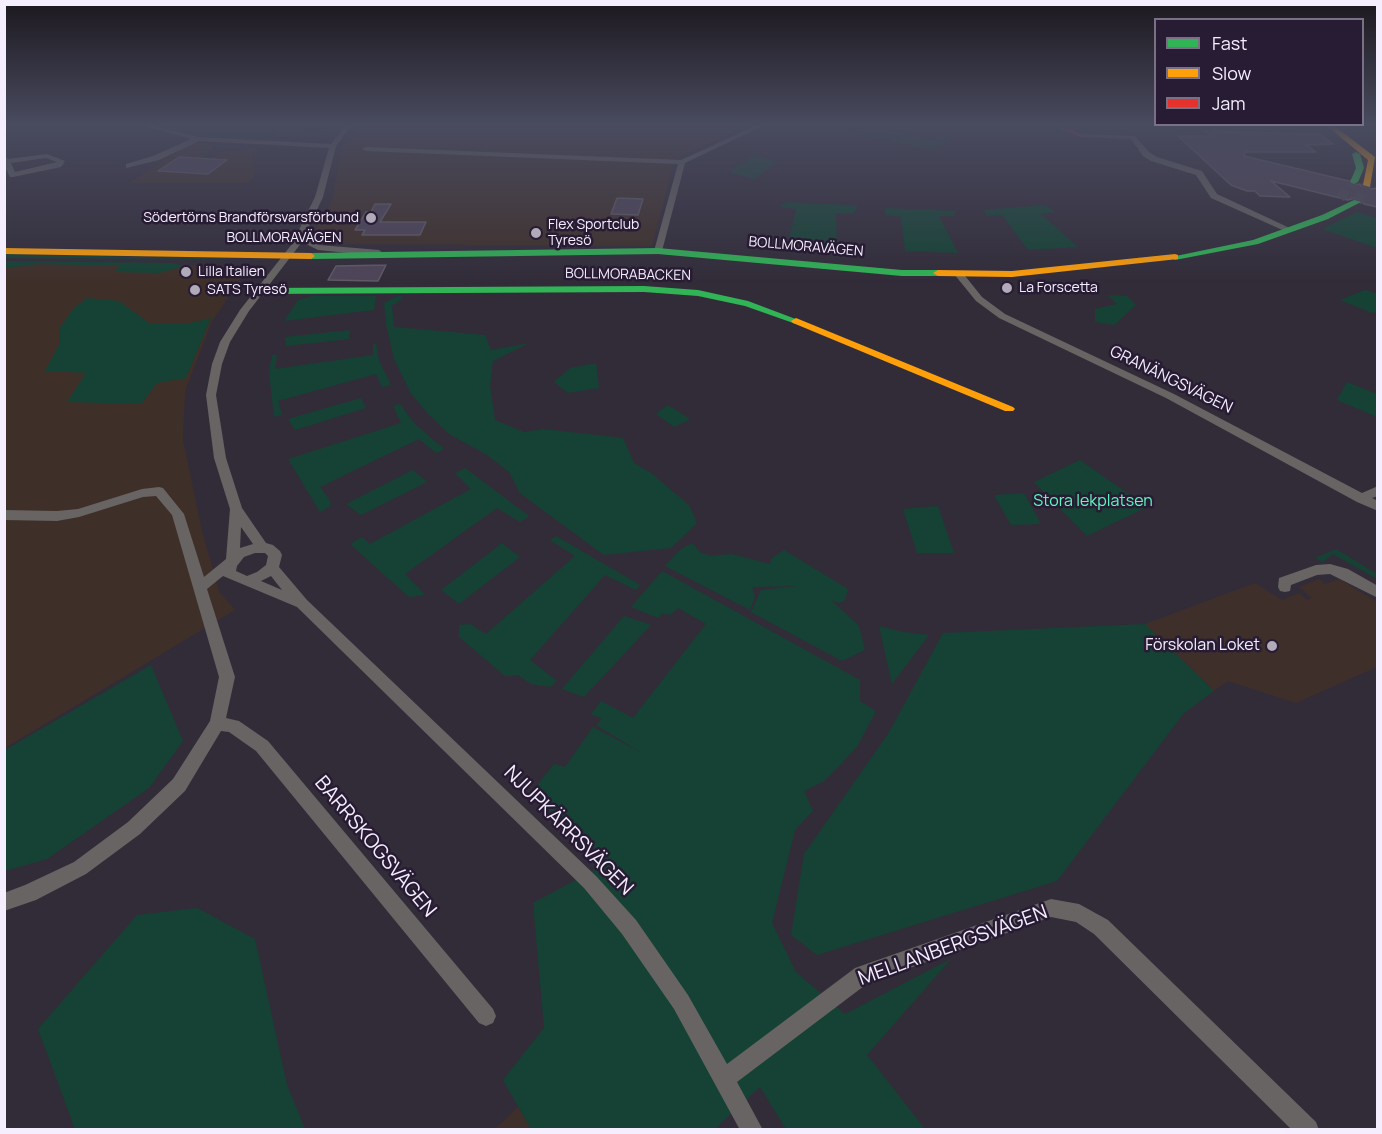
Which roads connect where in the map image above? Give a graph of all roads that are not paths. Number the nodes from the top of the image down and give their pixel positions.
1 (324, 178) edge
2 (678, 178) edge
3 (1202, 178) edge
4 (1365, 178) edge
5 (1361, 184) tunnel mouth
6 (1340, 198) tunnel mouth
7 (1357, 202) tunnel mouth
8 (309, 217) junction
9 (1287, 229) junction
10 (302, 233) junction
11 (4, 251) edge
12 (658, 252) junction
13 (284, 253) junction
14 (379, 253) junction
15 (959, 274) junction
16 (259, 291) junction
17 (1010, 409) dead end
18 (1377, 490) edge
19 (1361, 499) junction
20 (1377, 507) edge
21 (236, 508) junction
22 (4, 515) edge
23 (262, 547) junction
24 (272, 568) junction
25 (236, 570) junction
26 (201, 586) junction
27 (1285, 587) dead end
28 (1377, 593) edge
29 (302, 604) junction
30 (217, 723) junction
31 (4, 902) edge
32 (486, 1016) dead end
33 (723, 1080) junction
34 (752, 1130) edge
35 (1308, 1130) edge

1 - 8 street, NJUPKÄRRSVÄGEN
2 - 12 street
3 - 9 street
4 - 5 street
6 - 9 street, BOLLMORAVÄGEN
7 - 9 street, BOLLMORAVÄGEN
8 - 10 street, NJUPKÄRRSVÄGEN
8 - 13 street, NJUPKÄRRSVÄGEN
9 - 15 street, BOLLMORAVÄGEN
10 - 13 street, NJUPKÄRRSVÄGEN
10 - 14 street, BOLLMORAVÄGEN
11 - 13 street, BOLLMORAVÄGEN
12 - 14 street, BOLLMORAVÄGEN
12 - 15 street, BOLLMORAVÄGEN
13 - 14 street, BOLLMORAVÄGEN
13 - 16 street, NJUPKÄRRSVÄGEN
15 - 19 street, GRANÄNGSVÄGEN
16 - 17 street, BOLLMORABACKEN
16 - 21 street, NJUPKÄRRSVÄGEN
18 - 19 street
19 - 20 street, GRANÄNGSVÄGEN
21 - 23 street, NJUPKÄRRSVÄGEN
21 - 25 street, NJUPKÄRRSVÄGEN
22 - 26 street
23 - 24 street, NJUPKÄRRSVÄGEN
23 - 25 street
24 - 25 street
24 - 29 street, NJUPKÄRRSVÄGEN
25 - 26 street
25 - 29 street, NJUPKÄRRSVÄGEN
26 - 30 street
27 - 28 street
29 - 33 street, NJUPKÄRRSVÄGEN
30 - 31 street
30 - 32 street, BARRSKOGSVÄGEN
33 - 34 street, NJUPKÄRRSVÄGEN
33 - 35 street, MELLANBERGSVÄGEN

